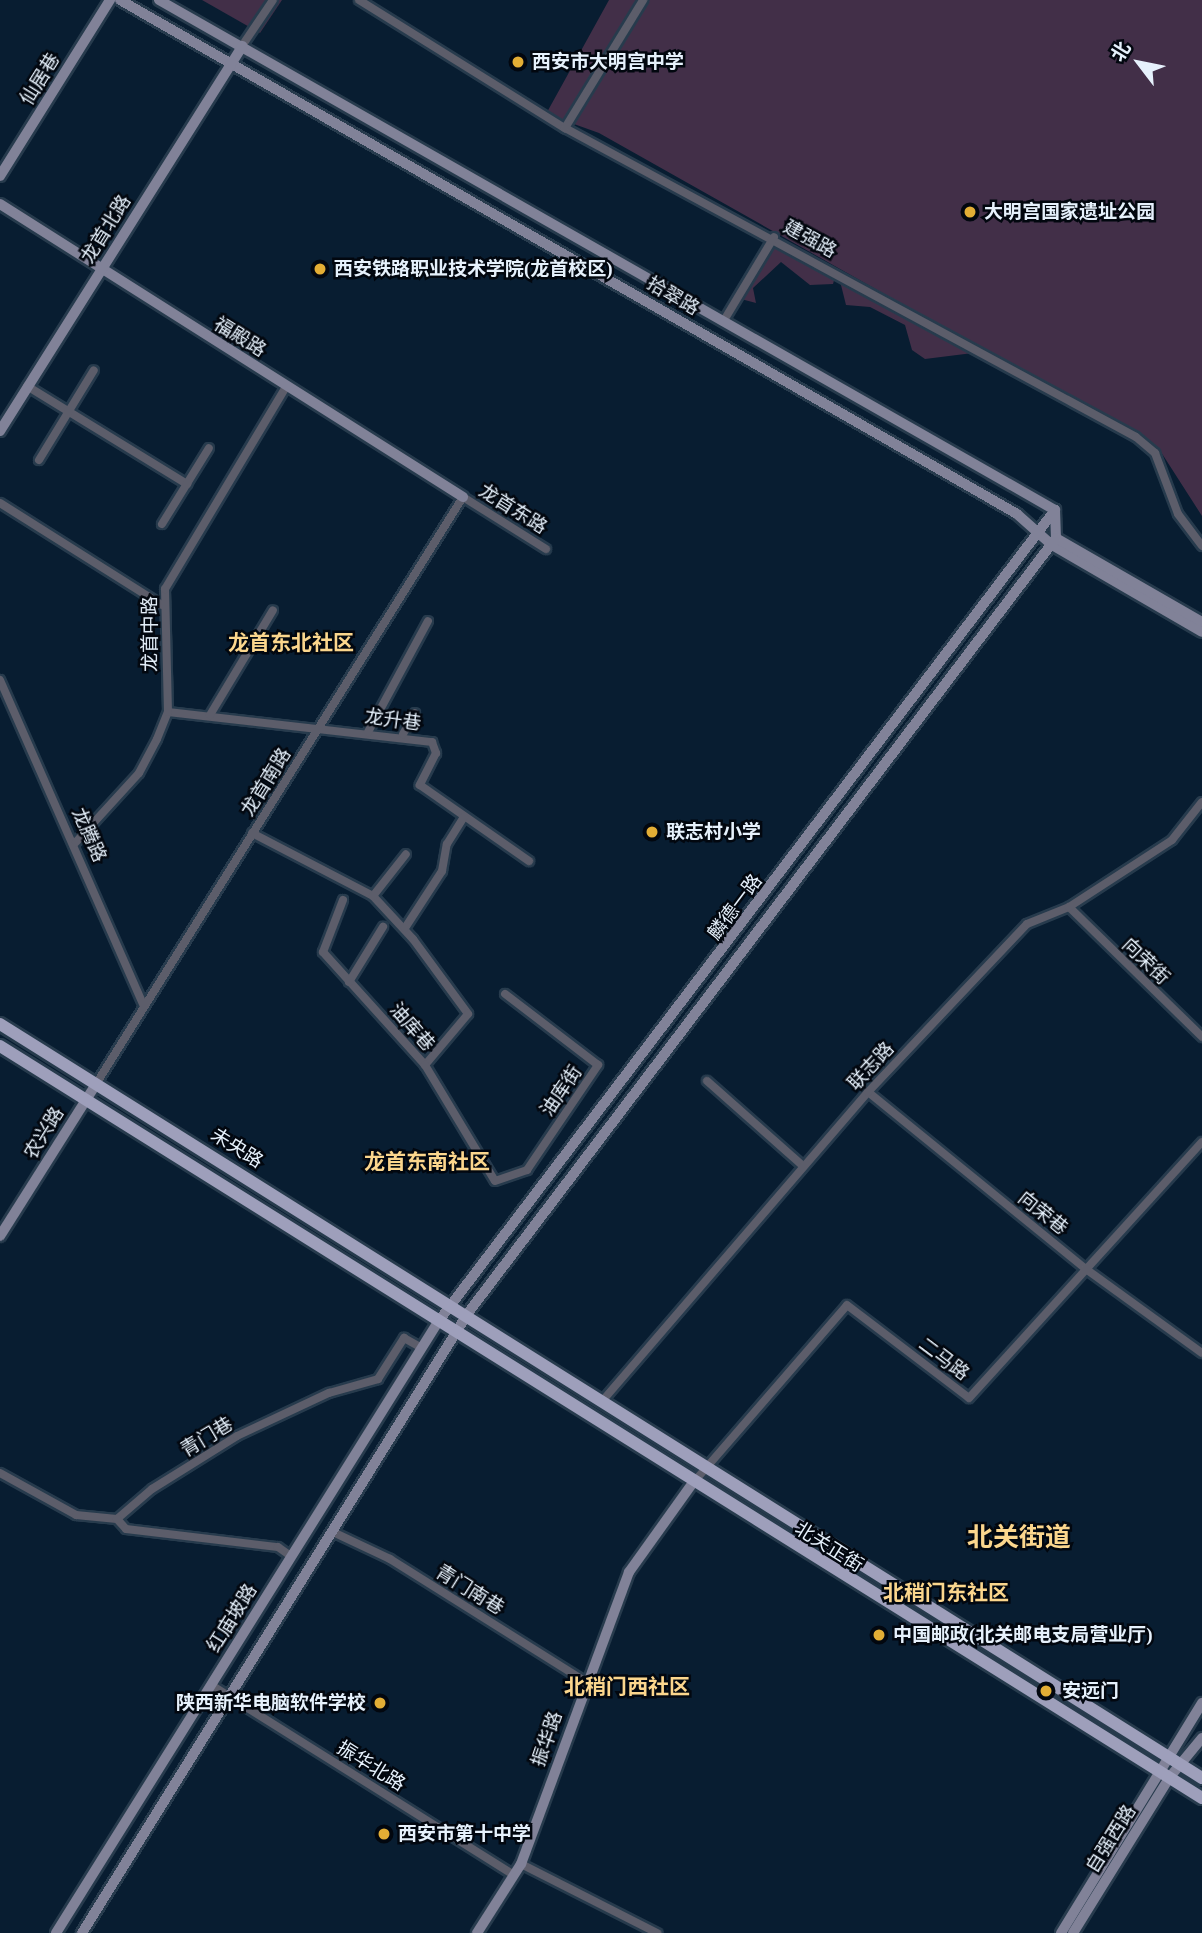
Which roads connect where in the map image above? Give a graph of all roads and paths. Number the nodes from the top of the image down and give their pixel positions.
1 (110, 0) edge
2 (120, 0) edge
3 (159, 0) edge
4 (273, 0) edge
5 (359, 0) edge
6 (643, 0) edge
7 (242, 46) junction
8 (232, 62) junction
9 (565, 128) junction
10 (0, 176) edge
11 (0, 204) edge
12 (774, 237) junction
13 (101, 270) junction
14 (723, 323) junction
15 (94, 370) dead end
16 (27, 386) junction
17 (286, 387) junction
18 (70, 410) junction
19 (0, 431) edge
20 (209, 448) dead end
21 (39, 460) dead end
22 (187, 484) junction
23 (463, 497) junction
24 (0, 503) edge
25 (1055, 510) junction
26 (162, 524) dead end
27 (1042, 534) junction
28 (1054, 541) junction
29 (1202, 546) edge
30 (546, 549) dead end
31 (162, 605) junction
32 (273, 610) dead end
33 (428, 621) dead end
34 (1202, 622) edge
35 (1202, 632) edge
36 (0, 680) edge
37 (168, 712) junction
38 (415, 713) dead end
39 (210, 715) junction
40 (320, 726) junction
41 (368, 732) junction
42 (403, 734) junction
43 (1202, 802) edge
44 (464, 817) junction
45 (252, 833) junction
46 (76, 842) junction
47 (406, 854) dead end
48 (529, 861) dead end
49 (373, 896) junction
50 (343, 900) dead end
51 (1069, 907) junction
52 (383, 927) dead end
53 (405, 928) junction
54 (349, 982) junction
55 (505, 994) dead end
56 (144, 1006) junction
57 (0, 1024) edge
58 (1202, 1037) edge
59 (0, 1046) edge
60 (425, 1065) junction
61 (707, 1081) dead end
62 (96, 1084) junction
63 (868, 1092) junction
64 (86, 1099) junction
65 (1202, 1142) edge
66 (803, 1166) junction
67 (495, 1181) joint
68 (0, 1236) edge
69 (1086, 1269) junction
70 (454, 1305) junction
71 (468, 1313) junction
72 (438, 1322) junction
73 (456, 1334) junction
74 (422, 1348) junction
75 (1202, 1353) edge
76 (604, 1399) junction
77 (708, 1465) junction
78 (0, 1473) edge
79 (692, 1484) junction
80 (117, 1519) junction
81 (332, 1532) junction
82 (292, 1556) junction
83 (586, 1682) junction
84 (211, 1685) junction
85 (229, 1696) junction
86 (1202, 1703) edge
87 (1202, 1738) edge
88 (1170, 1753) junction
89 (1184, 1766) junction
90 (1164, 1777) junction
91 (1202, 1778) edge
92 (1202, 1798) edge
93 (522, 1864) junction
94 (514, 1875) junction
95 (56, 1933) edge
96 (82, 1933) edge
97 (477, 1933) edge
98 (657, 1933) edge
99 (1061, 1933) edge
100 (1073, 1933) edge

1 - 10 main road, 仙居巷
2 - 8 main road, 拾翠路
3 - 7 main road, 拾翠路
4 - 7 street
5 - 9 street, 建强路
6 - 9 street
7 - 8 main road, 龙首北路
7 - 14 main road, 拾翠路
8 - 13 main road, 龙首北路
8 - 27 main road, 拾翠路
9 - 12 street, 建强路
11 - 13 main road, 福殿路
12 - 14 street
12 - 29 street, 建强路
13 - 16 main road, 龙首北路
13 - 17 main road, 福殿路
14 - 25 main road, 拾翠路
15 - 18 street
16 - 18 street
16 - 19 main road, 龙首北路
17 - 23 main road, 福殿路
17 - 31 street, 龙首中路
18 - 21 street
18 - 22 street
20 - 22 street
22 - 26 street
23 - 30 street, 龙首东路
23 - 40 street, 龙首南路
24 - 31 street
25 - 27 main road, 麟德一路
25 - 28 main road
27 - 28 main road, 拾翠路
27 - 70 main road, 麟德一路
28 - 34 main road, 拾翠路
28 - 35 main road, 拾翠路
28 - 71 main road, 麟德一路
31 - 37 street, 龙首中路
32 - 39 street
33 - 41 street
36 - 46 street, 龙腾路
37 - 39 street, 龙升巷
37 - 46 street, 龙首中路
38 - 42 street
39 - 40 street, 龙升巷
40 - 41 street, 龙升巷
40 - 45 street, 龙首南路
41 - 42 street, 龙升巷
42 - 44 street, 龙升巷
43 - 51 street, 联志路
44 - 48 street, 龙升巷
44 - 53 street
45 - 49 street
45 - 56 street, 龙首南路
46 - 56 street, 龙腾路
47 - 49 street
49 - 53 street
50 - 54 street, 油库巷
51 - 58 street, 向荣街
51 - 63 street, 联志路
52 - 54 street
53 - 60 street
54 - 60 street, 油库巷
55 - 67 street, 油库街
56 - 62 street, 龙首南路
57 - 62 main road, 未央路
59 - 64 main road, 未央路
60 - 67 street, 油库巷
61 - 66 street
62 - 64 main road, 农兴路
62 - 70 main road, 未央路
63 - 66 street, 联志路
63 - 69 street, 向荣巷
64 - 68 main road, 农兴路
64 - 72 main road, 未央路
65 - 69 street, 二马路
66 - 76 street, 联志路
69 - 75 street, 向荣巷
69 - 77 street, 二马路
70 - 71 main road, 北关正街
70 - 72 main road, 麟德一路
71 - 73 main road, 麟德一路
71 - 76 main road, 北关正街
72 - 73 main road, 北关正街
72 - 74 main road, 红庙坡路
73 - 79 main road, 北关正街
73 - 81 main road, 红庙坡路
74 - 80 street, 青门巷
74 - 82 main road, 红庙坡路
76 - 77 main road, 北关正街
77 - 79 street, 二马路
77 - 88 main road, 北关正街
78 - 80 street
79 - 83 main road, 振华路
79 - 90 main road, 北关正街
80 - 82 street
81 - 83 street, 青门南巷
81 - 85 main road, 红庙坡路
82 - 84 main road, 红庙坡路
83 - 93 main road, 振华路
84 - 85 street, 振华北路
84 - 95 main road, 红庙坡路
85 - 94 street, 振华北路
85 - 96 main road, 红庙坡路
86 - 88 main road
87 - 89 main road, 自强西路
88 - 89 main road, 北关正街
88 - 90 main road
89 - 90 main road, 自强西路
89 - 91 main road, 北关正街
90 - 92 main road, 北关正街
90 - 99 main road, 自强西路
90 - 100 main road, 自强西路
93 - 94 main road, 振华路
93 - 98 street
94 - 97 main road, 振华路

